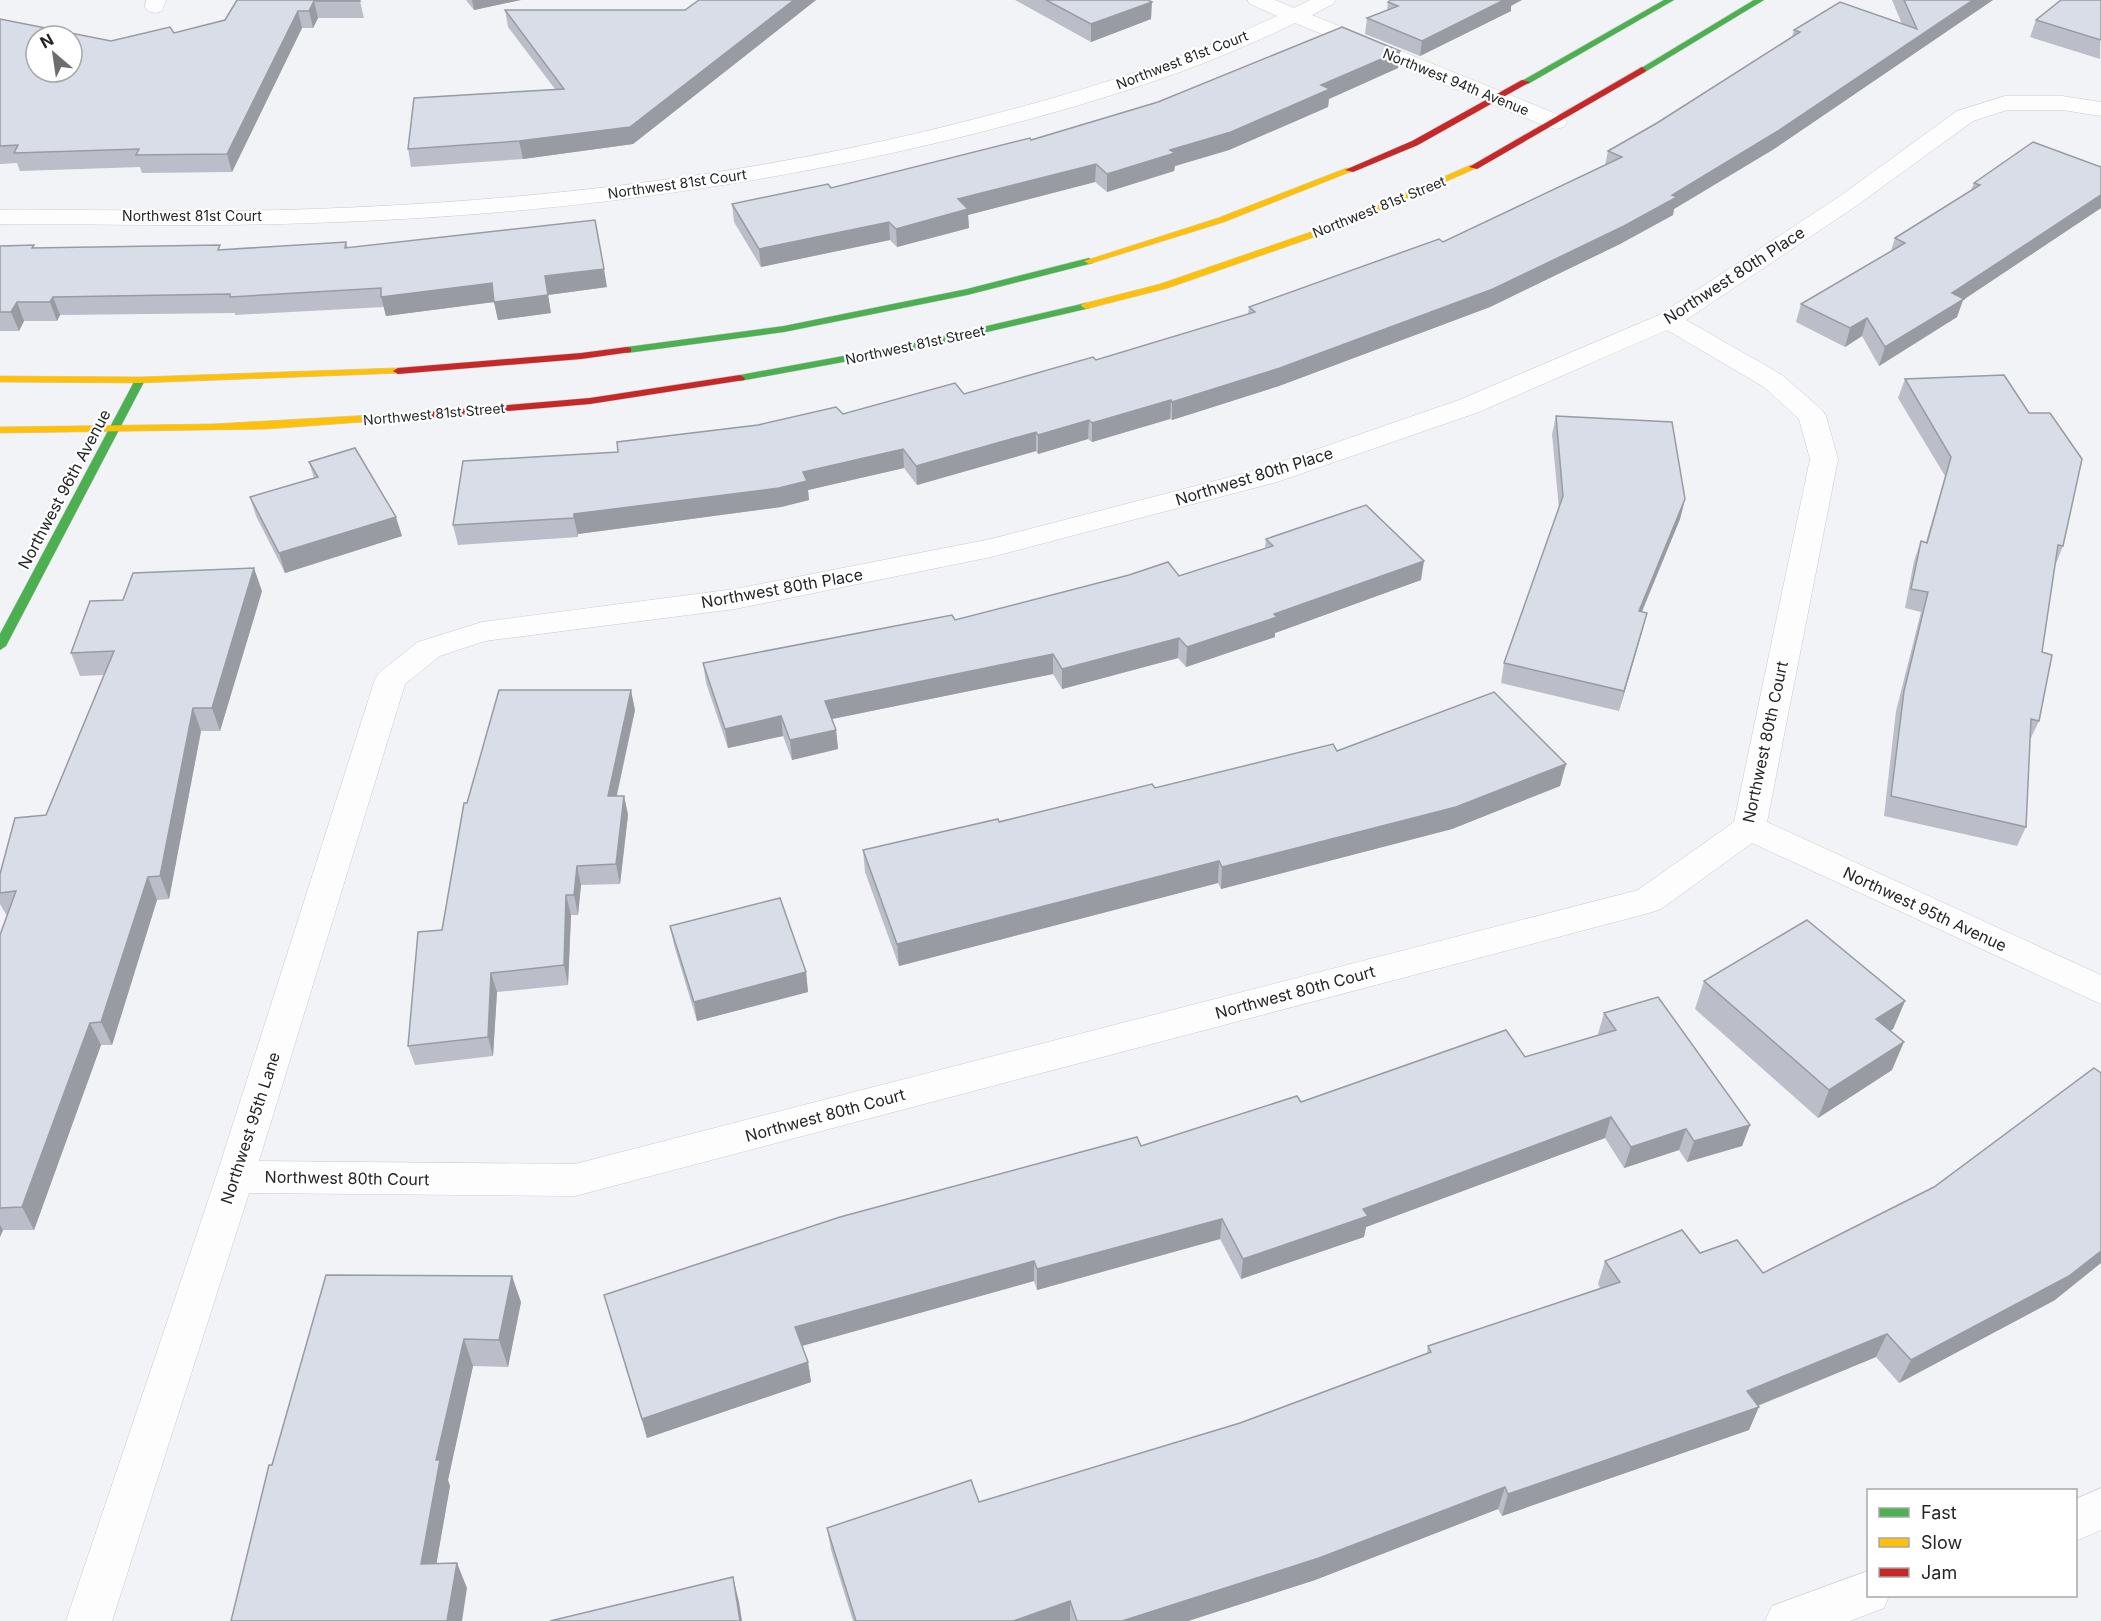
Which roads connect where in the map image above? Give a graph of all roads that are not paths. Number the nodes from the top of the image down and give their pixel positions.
1 (1257, 0) edge
2 (1326, 0) edge
3 (1670, 0) edge
4 (1761, 0) edge
5 (1296, 16) junction
6 (1497, 98) junction
7 (2101, 109) edge
8 (1556, 122) junction
9 (0, 217) edge
10 (1668, 320) junction
11 (0, 379) edge
12 (140, 380) junction
13 (0, 430) edge
14 (114, 430) junction
15 (0, 646) edge
16 (429, 649) joint
17 (1749, 828) junction
18 (2101, 990) edge
19 (235, 1177) junction
20 (2101, 1508) edge
21 (2077, 1520) edge
22 (1867, 1594) edge
23 (89, 1621) edge
24 (1788, 1621) edge

1 - 5 street, Northwest 94th Avenue
2 - 5 street, Northwest 81st Court
3 - 6 street
4 - 8 street, Northwest 81st Street
5 - 6 street, Northwest 94th Avenue
5 - 9 street, Northwest 81st Court
6 - 8 street, Northwest 94th Avenue
6 - 12 street
7 - 10 street, Northwest 80th Place
8 - 14 street, Northwest 81st Street
10 - 16 street, Northwest 80th Place
10 - 17 street, Northwest 80th Court
11 - 12 street
12 - 14 street, Northwest 96th Avenue
13 - 14 street, Northwest 81st Street
14 - 15 street, Northwest 96th Avenue
16 - 19 street, Northwest 95th Lane
17 - 18 street, Northwest 95th Avenue
17 - 19 street, Northwest 80th Court
19 - 23 street, Northwest 95th Lane
20 - 21 street
22 - 24 street

